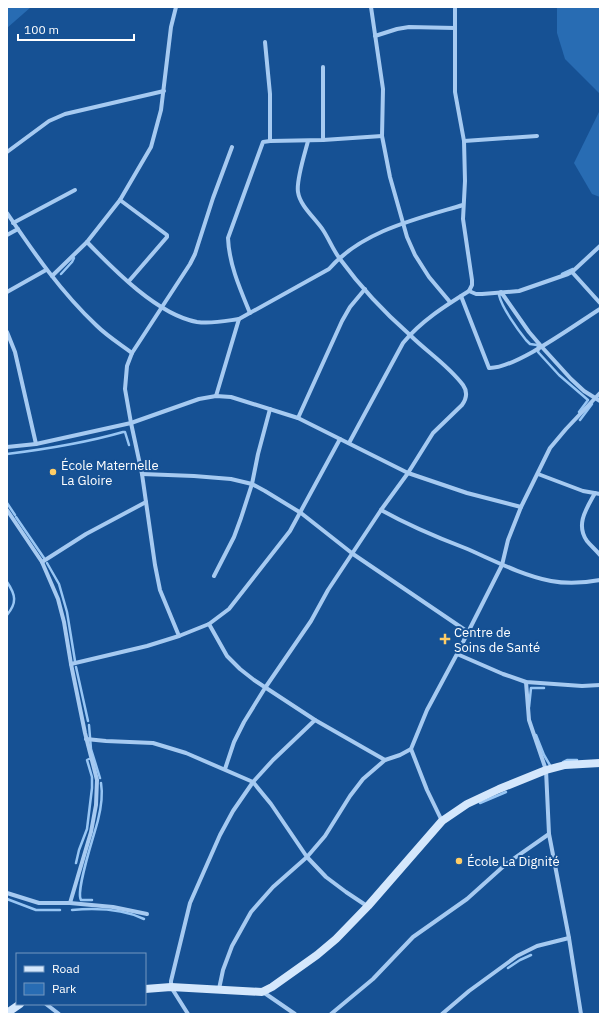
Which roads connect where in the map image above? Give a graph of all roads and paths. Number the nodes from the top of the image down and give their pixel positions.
1 (176, 7) edge
2 (371, 7) edge
3 (455, 7) edge
4 (455, 28) junction
5 (376, 36) junction
6 (265, 42) dead end
7 (323, 67) dead end
8 (164, 91) junction
9 (382, 136) junction
10 (537, 136) dead end
11 (323, 140) junction
12 (270, 141) junction
13 (308, 141) junction
14 (464, 141) junction
15 (232, 147) dead end
16 (7, 152) edge
17 (75, 190) dead end
18 (120, 200) junction
19 (463, 205) junction
20 (7, 213) edge
21 (13, 223) junction
22 (403, 223) junction
23 (18, 230) junction
24 (7, 235) edge
25 (87, 242) junction
26 (600, 246) edge
27 (339, 258) junction
28 (46, 270) junction
29 (572, 272) junction
30 (52, 276) junction
31 (129, 281) junction
32 (365, 289) junction
33 (469, 291) junction
34 (7, 292) edge
35 (501, 292) junction
36 (461, 296) junction
37 (450, 302) junction
38 (600, 303) edge
39 (162, 307) junction
40 (600, 309) edge
41 (250, 313) junction
42 (239, 319) junction
43 (7, 332) edge
44 (410, 335) junction
45 (539, 347) junction
46 (132, 353) junction
47 (600, 393) edge
48 (216, 396) junction
49 (596, 398) junction
50 (600, 401) edge
51 (270, 409) junction
52 (298, 418) junction
53 (131, 423) junction
54 (340, 439) junction
55 (349, 443) junction
56 (36, 444) junction
57 (7, 447) edge
58 (408, 473) junction
59 (142, 474) junction
60 (538, 474) junction
61 (252, 484) junction
62 (595, 493) junction
63 (600, 494) edge
64 (146, 502) junction
65 (521, 507) junction
66 (7, 510) edge
67 (381, 510) junction
68 (301, 513) junction
69 (352, 554) junction
70 (600, 555) edge
71 (42, 562) junction
72 (502, 565) junction
73 (214, 576) dead end
74 (600, 580) edge
75 (208, 624) junction
76 (468, 632) junction
77 (179, 636) junction
78 (457, 654) junction
79 (71, 664) junction
80 (526, 682) junction
81 (600, 685) edge
82 (265, 688) junction
83 (316, 720) junction
84 (86, 739) junction
85 (411, 749) junction
86 (385, 760) junction
87 (600, 763) edge
88 (225, 769) junction
89 (546, 770) junction
90 (253, 782) junction
91 (442, 821) junction
92 (549, 834) junction
93 (307, 857) junction
94 (7, 893) edge
95 (70, 904) junction
96 (368, 906) junction
97 (147, 914) dead end
98 (569, 938) junction
99 (171, 987) junction
100 (146, 989) edge
101 (219, 989) junction
102 (262, 992) junction
103 (19, 1005) edge
104 (47, 1005) edge
105 (7, 1013) edge
106 (59, 1014) edge
107 (188, 1014) edge
108 (295, 1014) edge
109 (331, 1014) edge
110 (442, 1014) edge
111 (581, 1014) edge

1 - 8 street
2 - 5 street
3 - 4 street
4 - 5 street
4 - 14 street
5 - 9 street
6 - 12 street
7 - 11 street
8 - 16 street
8 - 18 street
9 - 11 street
9 - 22 street
10 - 14 street
11 - 13 street
12 - 13 street
12 - 41 street
13 - 27 street
14 - 19 street
15 - 39 street
17 - 21 street
18 - 25 street
18 - 31 street
19 - 22 street
19 - 33 street
20 - 21 street
21 - 23 street
22 - 27 street
22 - 37 street
23 - 24 street
23 - 28 street
25 - 30 street
25 - 31 street
26 - 29 street
27 - 32 street
27 - 41 street
28 - 30 street
28 - 34 street
29 - 35 street
29 - 38 street
30 - 46 street
31 - 39 street
32 - 44 street
32 - 52 street
33 - 35 street
33 - 36 street
35 - 45 street
36 - 37 street
36 - 45 street
37 - 44 street
39 - 42 street
39 - 46 street
40 - 45 street
41 - 42 street
42 - 48 street
43 - 56 street
44 - 55 street
44 - 58 street
45 - 49 street
46 - 53 street
47 - 49 street
48 - 51 street
48 - 53 street
49 - 50 street
49 - 60 street
51 - 52 street
51 - 61 street
52 - 54 street
53 - 56 street
53 - 59 street
54 - 55 street
54 - 68 street
55 - 58 street
56 - 57 street
58 - 65 street
58 - 67 street
59 - 61 street
59 - 64 street
60 - 62 street
60 - 65 street
61 - 68 street
61 - 73 street
62 - 63 street
62 - 70 street
64 - 71 street
64 - 77 street
65 - 72 street
66 - 71 street
67 - 69 street
67 - 72 street
68 - 69 street
68 - 75 street
69 - 76 street
69 - 82 street
71 - 79 street
72 - 74 street
72 - 76 street
75 - 77 street
75 - 82 street
76 - 78 street
77 - 79 street
78 - 80 street
78 - 85 street
79 - 84 street
80 - 81 street
80 - 89 street
82 - 83 street
82 - 88 street
83 - 86 street
83 - 90 street
84 - 88 street
84 - 95 street
85 - 86 street
85 - 91 street
86 - 93 street
87 - 89 main road
88 - 90 street
89 - 91 main road
89 - 92 street
90 - 93 street
90 - 99 street
91 - 96 main road
92 - 98 street
92 - 109 street
93 - 96 street
93 - 101 street
94 - 95 street
95 - 97 street
96 - 102 main road
98 - 110 street
98 - 111 street
99 - 100 main road
99 - 101 main road
99 - 107 street
101 - 102 main road
102 - 108 street
103 - 105 main road
104 - 106 street

